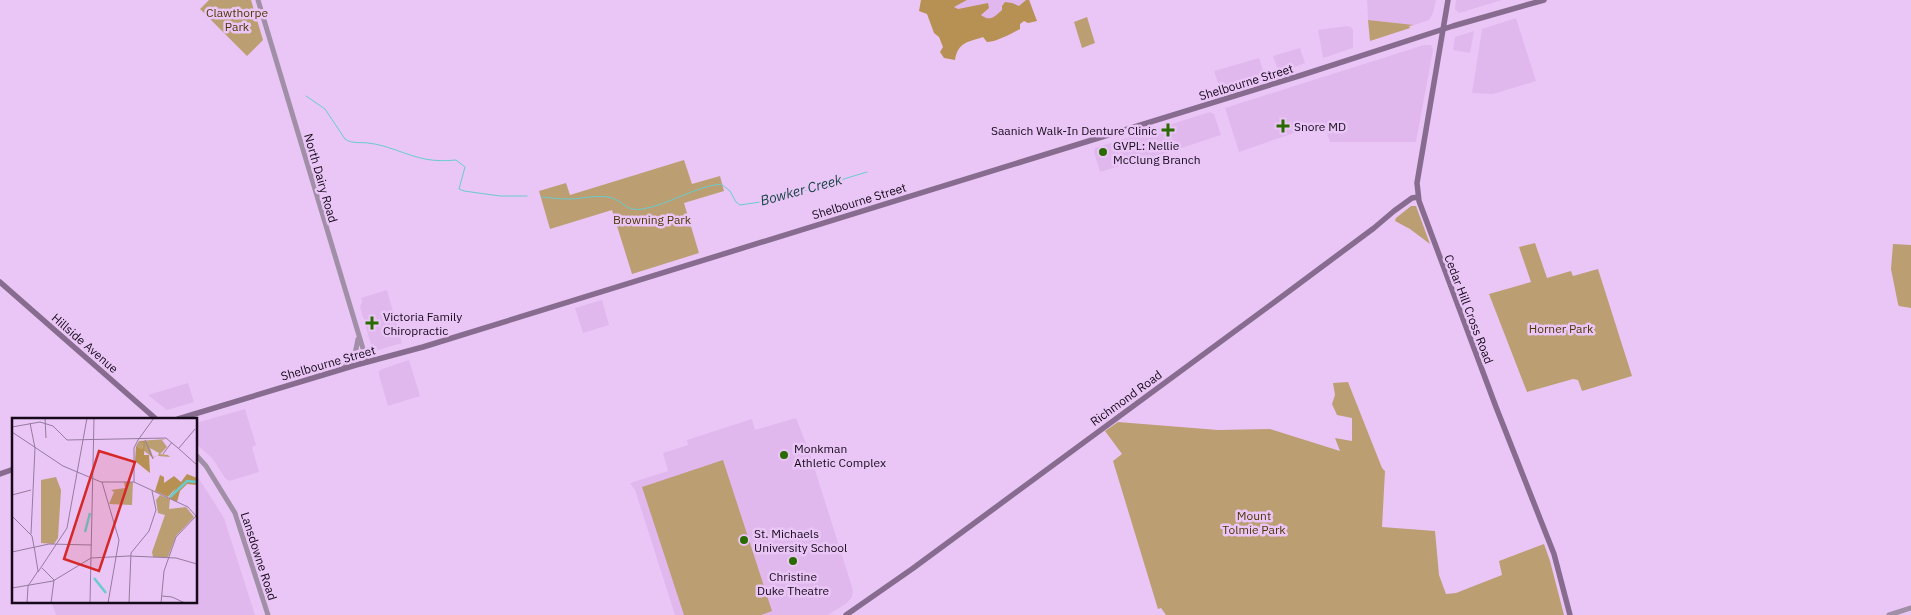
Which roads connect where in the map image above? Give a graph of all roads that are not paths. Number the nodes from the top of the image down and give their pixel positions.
1 (258, 0) edge
2 (1448, 0) edge
3 (1544, 0) edge
4 (1443, 29) junction
5 (1418, 196) junction
6 (0, 282) edge
7 (358, 336) junction
8 (367, 362) junction
9 (344, 368) junction
10 (188, 417) edge
11 (155, 418) edge
12 (198, 457) edge
13 (12, 470) edge
14 (0, 474) edge
15 (1911, 608) edge
16 (268, 615) edge
17 (846, 615) edge
18 (1570, 615) edge
19 (1889, 615) edge

1 - 7 street, North Dairy Road
2 - 4 main road, Cedar Hill Cross Road
3 - 4 main road, Shelbourne Street
4 - 5 main road, Cedar Hill Cross Road
4 - 8 main road, Shelbourne Street
5 - 17 main road, Richmond Road
5 - 18 main road, Cedar Hill Cross Road
6 - 11 main road, Hillside Avenue
7 - 8 street, North Dairy Road
7 - 9 street
8 - 9 main road, Shelbourne Street
9 - 10 main road, Shelbourne Street
12 - 16 street, Lansdowne Road
13 - 14 main road
15 - 19 street

